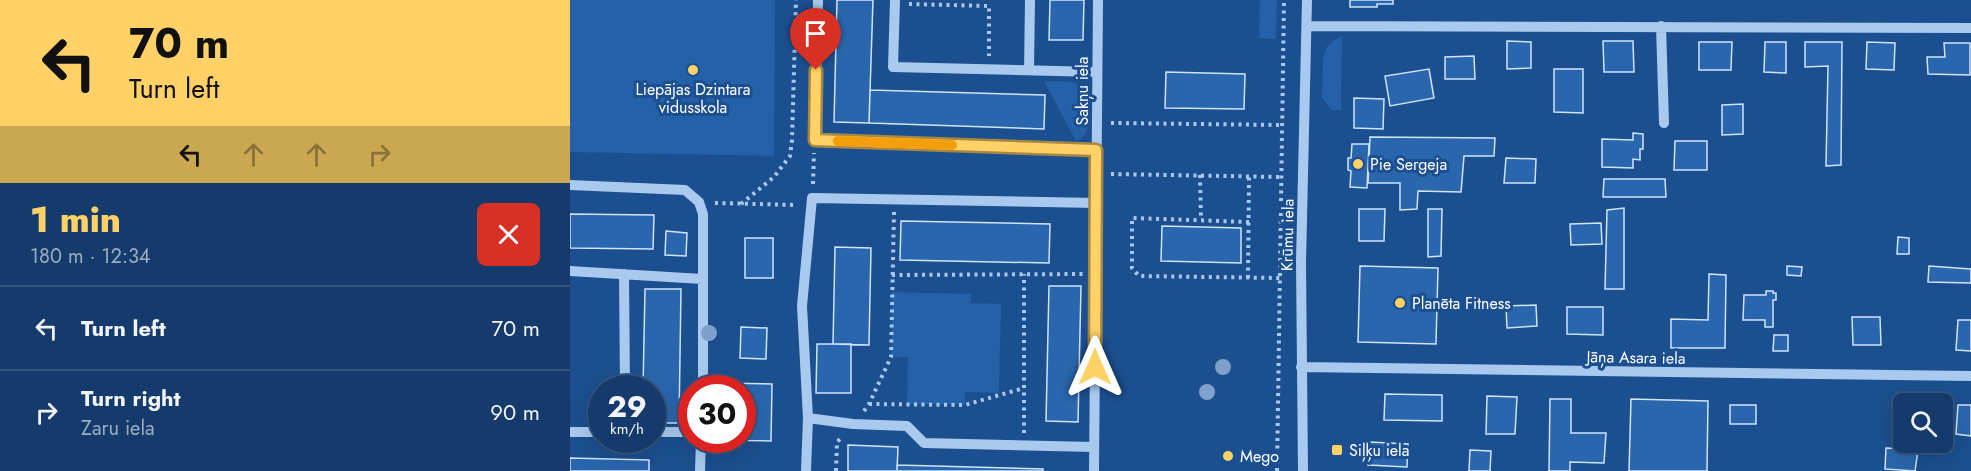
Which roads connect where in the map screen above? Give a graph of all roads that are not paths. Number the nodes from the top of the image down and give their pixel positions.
1 (818, 0) edge
2 (1030, 0) edge
3 (1098, 0) edge
4 (1308, 0) edge
5 (895, 2) edge
6 (1307, 26) junction
7 (1661, 26) junction
8 (1971, 28) edge
9 (1029, 70) junction
10 (1097, 72) junction
11 (1664, 123) dead end
12 (1096, 150) junction
13 (570, 185) edge
14 (1097, 203) junction
15 (570, 271) edge
16 (624, 274) junction
17 (702, 279) junction
18 (1301, 366) junction
19 (625, 375) edge
20 (703, 375) edge
21 (1971, 376) edge
22 (808, 418) junction
23 (570, 432) edge
24 (588, 432) edge
25 (1094, 447) junction
26 (701, 453) edge
27 (700, 471) edge
28 (806, 471) edge
29 (1094, 471) edge
30 (1303, 471) edge

1 - 12 street
2 - 9 street
3 - 10 street, Sakņu iela
4 - 6 street, Krūmu iela
5 - 9 street
6 - 7 street
6 - 18 street, Krūmu iela
7 - 8 street
7 - 11 street
9 - 10 street
10 - 12 street, Sakņu iela
12 - 14 street, Sakņu iela
13 - 17 street
14 - 22 street
14 - 25 street, Sakņu iela
15 - 16 street
16 - 17 street
16 - 19 street
17 - 20 street
18 - 21 street, Jāņa Asara iela
18 - 30 street, Krūmu iela
22 - 25 street
22 - 28 street
23 - 24 street
25 - 29 street, Sakņu iela
26 - 27 street

